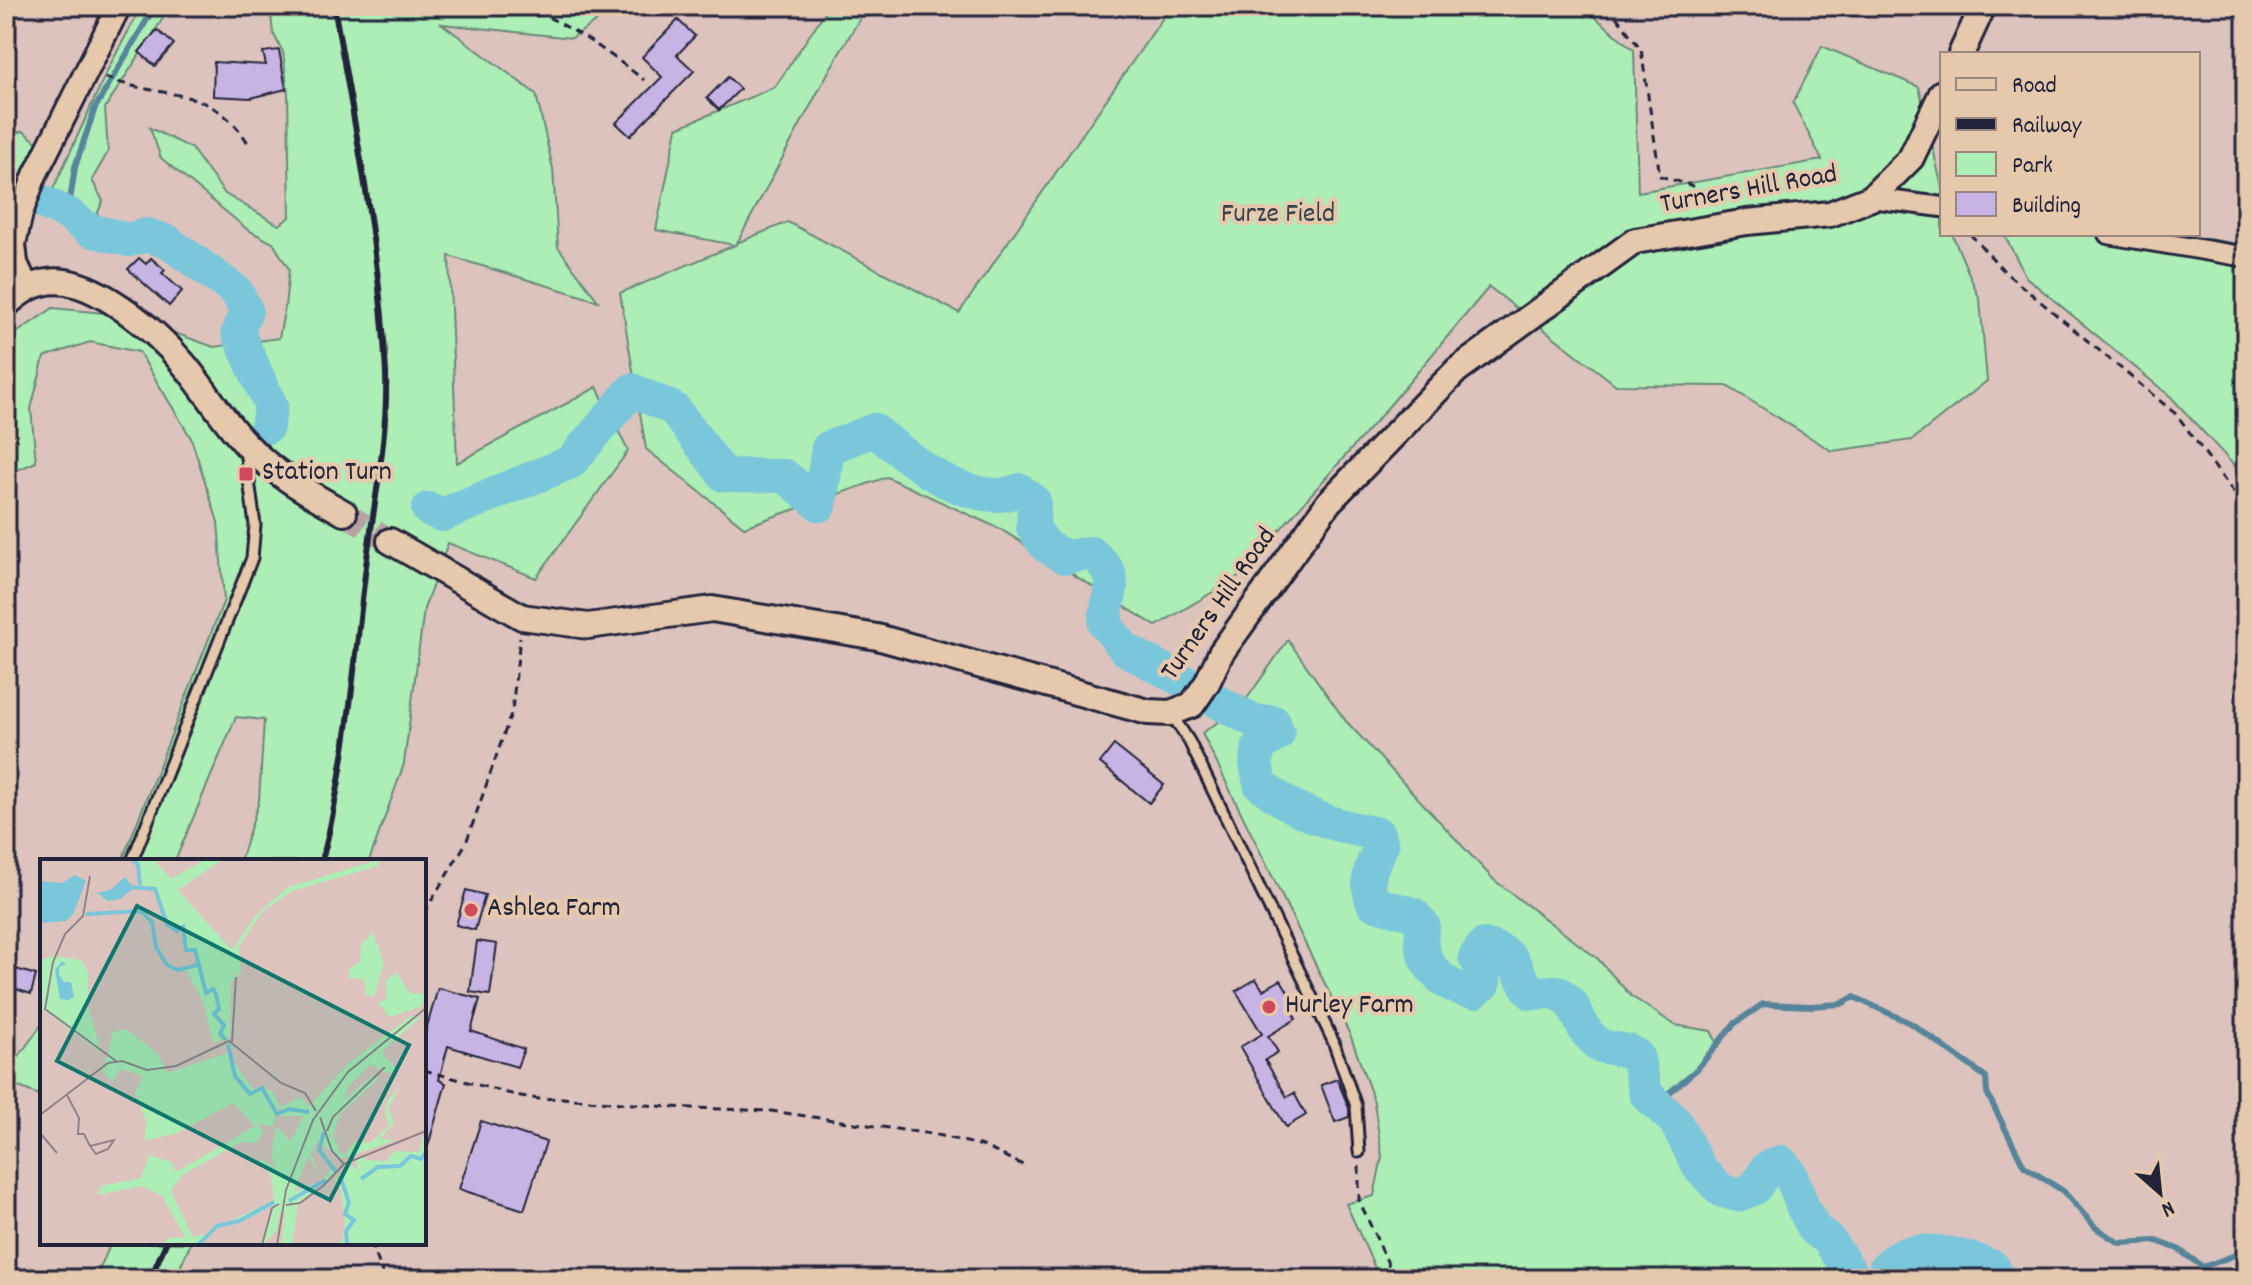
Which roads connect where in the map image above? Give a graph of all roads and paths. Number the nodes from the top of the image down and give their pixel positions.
1 (119, 6) edge
2 (523, 6) edge
3 (1608, 6) edge
4 (1983, 6) edge
5 (1962, 52) edge
6 (108, 79) dead end
7 (644, 80) dead end
8 (1940, 97) edge
9 (248, 143) dead end
10 (1871, 198) junction
11 (1940, 207) edge
12 (1747, 222) junction
13 (1972, 236) edge
14 (2120, 236) edge
15 (2246, 257) edge
16 (27, 287) junction
17 (6, 305) edge
18 (244, 442) junction
19 (2246, 510) edge
20 (344, 513) tunnel mouth
21 (390, 541) tunnel mouth
22 (522, 617) junction
23 (1170, 713) junction
24 (133, 859) edge
25 (426, 910) edge
26 (426, 1071) edge
27 (1359, 1152) joint
28 (1025, 1166) dead end
29 (372, 1245) edge
30 (385, 1279) edge
31 (1395, 1279) edge

1 - 16 street
2 - 7 path
3 - 12 path
4 - 5 main road
6 - 9 path
8 - 10 main road
10 - 11 street
10 - 12 main road, Turners Hill Road
12 - 23 main road, Turners Hill Road
13 - 19 path
14 - 15 street
16 - 17 main road
16 - 18 main road
18 - 20 main road
18 - 24 lane
21 - 22 main road, Turners Hill Road
22 - 23 main road, Turners Hill Road
22 - 25 path
23 - 27 lane
26 - 28 path
27 - 31 path
29 - 30 path

